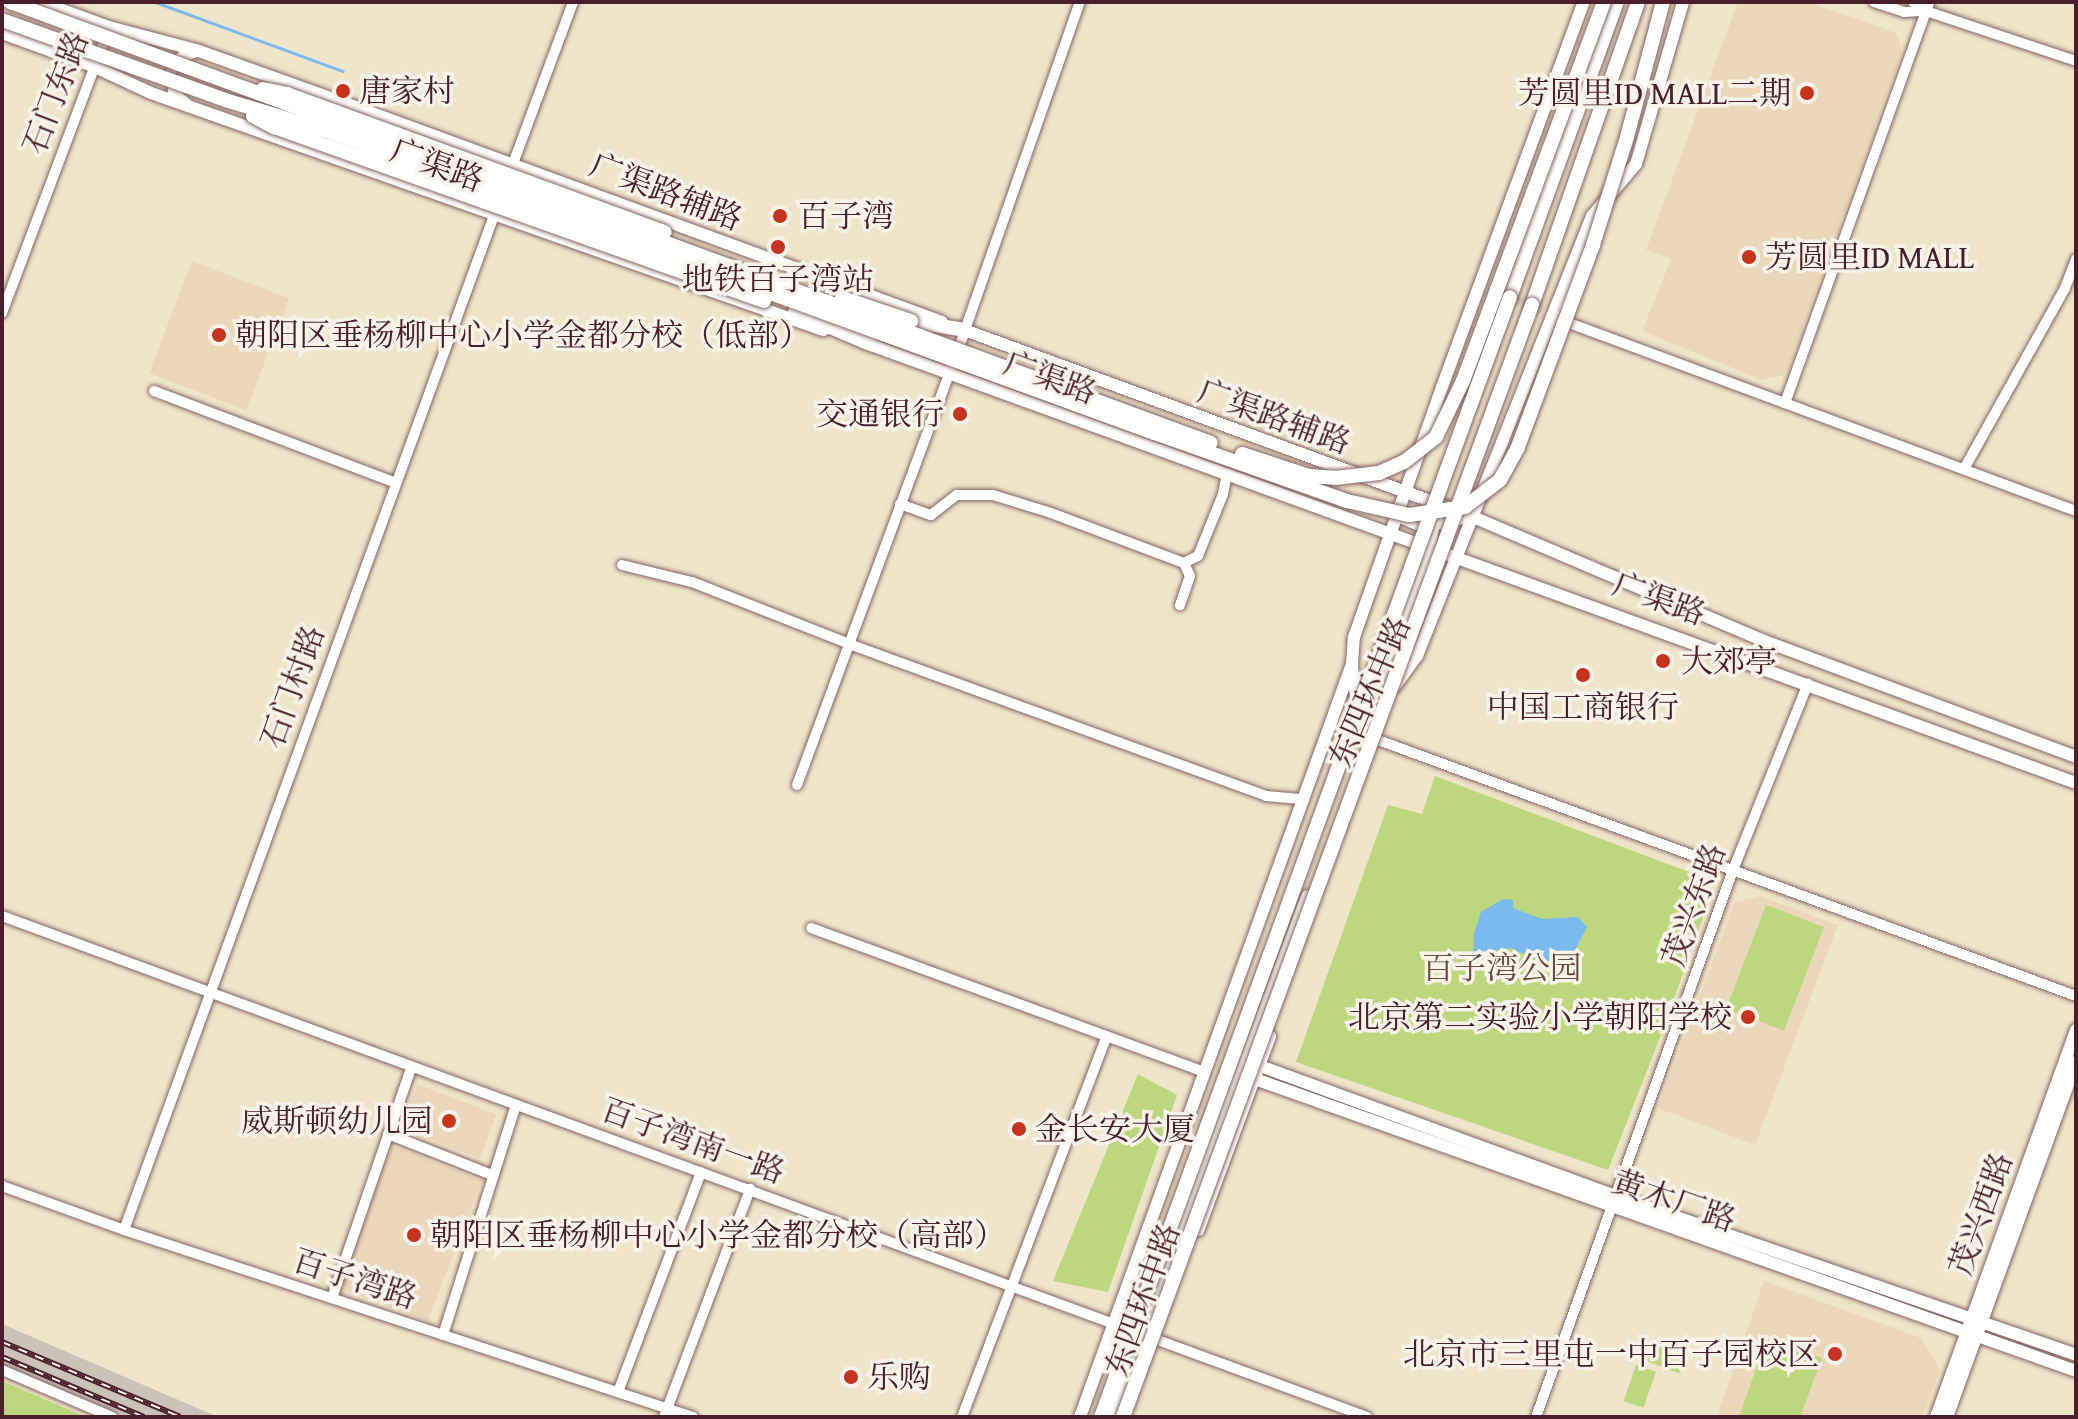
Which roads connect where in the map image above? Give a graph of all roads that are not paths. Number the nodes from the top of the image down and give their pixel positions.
1 (10, 2) edge
2 (40, 2) edge
3 (573, 2) edge
4 (1080, 2) edge
5 (1584, 2) edge
6 (1604, 2) edge
7 (1617, 2) edge
8 (1638, 2) edge
9 (1663, 2) edge
10 (1683, 2) edge
11 (1874, 2) edge
12 (1913, 2) edge
13 (1927, 6) edge
14 (61, 10) junction
15 (2, 20) edge
16 (109, 27) junction
17 (2, 33) edge
18 (49, 50) junction
19 (199, 51) junction
20 (2076, 61) edge
21 (93, 66) junction
22 (215, 79) junction
23 (225, 100) junction
24 (191, 107) junction
25 (430, 134) junction
26 (513, 163) junction
27 (412, 186) junction
28 (599, 195) junction
29 (494, 215) junction
30 (578, 245) junction
31 (2076, 259) edge
32 (2, 313) edge
33 (1552, 316) junction
34 (965, 330) junction
35 (870, 344) junction
36 (949, 371) junction
37 (154, 391) dead end
38 (1785, 403) junction
39 (1964, 469) junction
40 (1227, 473) joint
41 (396, 483) junction
42 (1405, 493) junction
43 (1289, 495) junction
44 (1337, 495) junction
45 (900, 504) junction
46 (1438, 504) junction
47 (2076, 511) edge
48 (1397, 515) junction
49 (1471, 516) junction
50 (1429, 526) junction
51 (1391, 532) junction
52 (1415, 541) junction
53 (1430, 546) junction
54 (1455, 555) junction
55 (1184, 563) junction
56 (622, 565) dead end
57 (1180, 605) dead end
58 (1386, 621) junction
59 (1400, 627) junction
60 (849, 644) junction
61 (1352, 664) junction
62 (1400, 681) junction
63 (1808, 683) junction
64 (1357, 701) junction
65 (1377, 707) junction
66 (1378, 740) junction
67 (2076, 757) edge
68 (2076, 783) edge
69 (797, 785) dead end
70 (1303, 799) junction
71 (1733, 870) junction
72 (2, 916) edge
73 (811, 928) dead end
74 (209, 993) junction
75 (2076, 996) edge
76 (2076, 1030) edge
77 (1106, 1037) junction
78 (2076, 1062) edge
79 (1260, 1066) junction
80 (411, 1068) junction
81 (1204, 1072) junction
82 (1255, 1079) junction
83 (516, 1105) junction
84 (388, 1134) junction
85 (701, 1172) junction
86 (492, 1175) junction
87 (2, 1186) edge
88 (750, 1189) junction
89 (1615, 1202) junction
90 (124, 1230) junction
91 (1011, 1283) junction
92 (332, 1298) junction
93 (1113, 1324) junction
94 (1973, 1327) junction
95 (1126, 1331) junction
96 (443, 1335) junction
97 (1143, 1337) junction
98 (1158, 1343) junction
99 (2076, 1355) edge
100 (2, 1370) edge
101 (2076, 1371) edge
102 (618, 1392) junction
103 (666, 1413) edge
104 (112, 1417) edge
105 (693, 1417) edge
106 (962, 1417) edge
107 (1080, 1417) edge
108 (1098, 1417) edge
109 (1112, 1417) edge
110 (1123, 1417) edge
111 (1130, 1417) edge
112 (1367, 1417) edge
113 (1536, 1417) edge
114 (1936, 1417) edge
115 (1947, 1417) edge

1 - 22 highway, 广渠路, bridge
2 - 14 main road, 广渠路辅路
3 - 26 street, 石门村路
4 - 34 street
5 - 42 main road, 东四环中路
6 - 22 highway, 广渠路, bridge
7 - 108 highway, 东四环中路, bridge
8 - 110 highway, 东四环中路, bridge
9 - 23 highway, 广渠路, bridge
10 - 33 main road, 东四环中路
11 - 13 street
12 - 13 street
13 - 20 street
13 - 38 street
14 - 16 main road, 广渠路辅路
14 - 18 street
15 - 23 highway, 广渠路, bridge
16 - 19 main road, 广渠路辅路
16 - 21 street, 石门东路
17 - 18 main road, 广渠路
18 - 21 main road, 广渠路
19 - 24 street
19 - 25 main road, 广渠路辅路
21 - 24 main road, 广渠路
21 - 32 street, 石门东路
22 - 34 highway, bridge
23 - 35 highway, bridge
24 - 27 main road, 广渠路
25 - 26 main road, 广渠路辅路
25 - 27 street
26 - 28 main road, 广渠路辅路
26 - 29 street, 石门村路
27 - 29 main road, 广渠路
28 - 30 street
28 - 34 main road, 广渠路辅路
29 - 30 main road, 广渠路
29 - 41 street, 石门村路
30 - 35 main road, 广渠路
31 - 39 street
33 - 38 street
33 - 49 main road, 东四环中路
34 - 36 street
34 - 42 main road, 广渠路辅路
35 - 36 main road, 广渠路
36 - 43 main road, 广渠路
36 - 45 street
37 - 41 street
38 - 39 street
39 - 47 street
40 - 44 main road
40 - 55 street
41 - 74 street, 石门村路
42 - 46 main road, 广渠路
42 - 48 main road, 东四环中路
43 - 44 main road
43 - 51 main road, 广渠路
44 - 48 main road
45 - 55 street
45 - 60 street
46 - 49 main road, 广渠路
46 - 50 main road, 东四环中路
48 - 50 main road
48 - 51 main road, 东四环中路
49 - 50 main road
49 - 54 main road, 东四环中路
49 - 67 main road, 广渠路
50 - 52 main road, 东四环中路
50 - 53 main road, 东四环中路
51 - 52 main road, 广渠路
51 - 61 main road, 东四环中路
52 - 53 main road, 广渠路
52 - 58 main road, 东四环中路
53 - 54 main road, 广渠路
53 - 59 main road, 东四环中路
54 - 62 main road, 东四环中路
54 - 63 main road, 广渠路
55 - 57 street
56 - 60 street
58 - 59 main road
58 - 64 main road, 东四环中路
59 - 65 main road, 东四环中路
60 - 69 street
60 - 70 street
61 - 64 main road
61 - 70 main road, 东四环中路
62 - 65 main road
62 - 66 street, 东四环中路
63 - 68 main road, 广渠路
63 - 71 street, 茂兴东路
64 - 95 main road, 东四环中路
65 - 97 main road, 东四环中路
66 - 71 street
66 - 79 street, 东四环中路
70 - 81 main road, 东四环中路
71 - 75 street
71 - 89 street, 茂兴东路
72 - 74 street, 百子湾南一路
73 - 77 street
74 - 80 street, 百子湾南一路
74 - 90 street, 石门村路
76 - 94 main road, 茂兴西路
77 - 81 street
77 - 91 street
78 - 94 main road, 茂兴西路
79 - 82 street, 东四环中路
79 - 89 main road
80 - 83 street, 百子湾南一路
80 - 84 street
81 - 93 main road, 东四环中路
82 - 89 main road, 黄木厂路
82 - 98 street, 东四环中路
83 - 85 street, 百子湾南一路
83 - 86 street
84 - 86 street
84 - 92 street
85 - 88 street, 百子湾南一路
85 - 102 street
86 - 96 street
87 - 90 street, 百子湾路
88 - 91 street, 百子湾南一路
88 - 103 street
89 - 94 main road
89 - 113 street, 茂兴东路
90 - 92 street, 百子湾路
91 - 93 street, 百子湾南一路
91 - 106 street
92 - 96 street, 百子湾路
93 - 95 street, 百子湾南一路
93 - 107 main road, 东四环中路
94 - 99 main road
94 - 101 main road
94 - 114 main road, 茂兴西路
94 - 115 main road, 茂兴西路
95 - 97 street, 百子湾南一路
95 - 108 main road, 东四环中路
96 - 102 street, 百子湾路
97 - 98 street, 百子湾南一路
97 - 109 main road, 东四环中路
98 - 111 street, 东四环中路
98 - 112 street, 百子湾南一路
100 - 104 street
102 - 103 street, 百子湾路
103 - 105 street, 百子湾路

